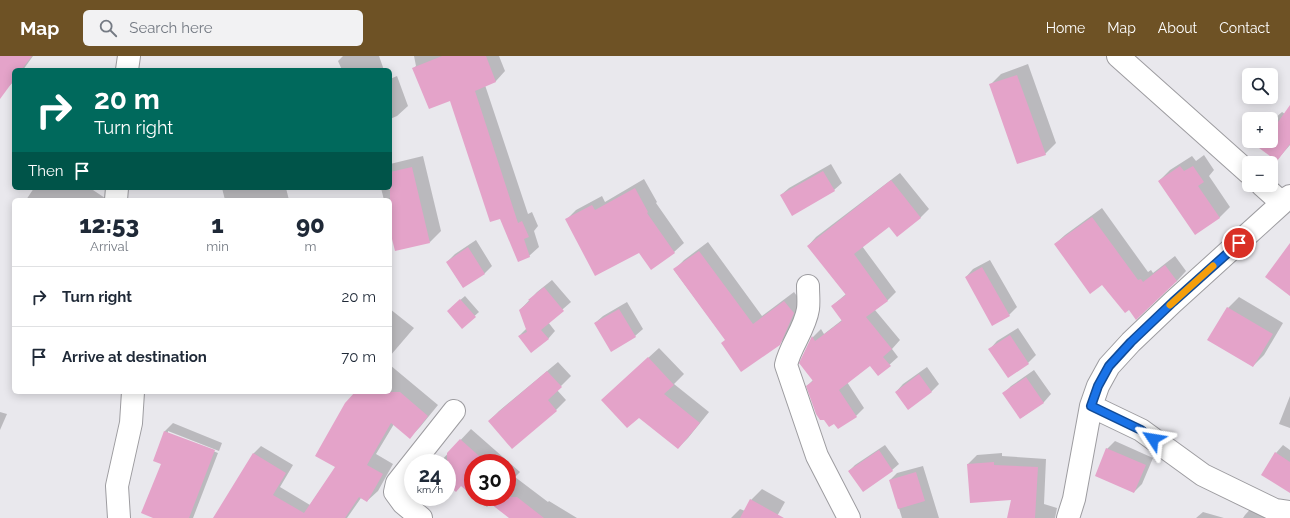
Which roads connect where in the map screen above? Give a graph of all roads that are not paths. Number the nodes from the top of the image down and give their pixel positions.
1 (129, 56) edge
2 (1118, 56) edge
3 (127, 68) edge
4 (1242, 167) edge
5 (1273, 192) edge
6 (1286, 200) edge
7 (808, 286) dead end
8 (134, 394) edge
9 (1091, 406) junction
10 (454, 411) dead end
11 (1290, 512) edge
12 (119, 518) edge
13 (421, 518) edge
14 (849, 518) edge
15 (1068, 518) edge

1 - 3 street
2 - 4 street
5 - 6 street
6 - 9 street
7 - 14 street
8 - 12 street
9 - 11 street
9 - 15 street
10 - 13 street

